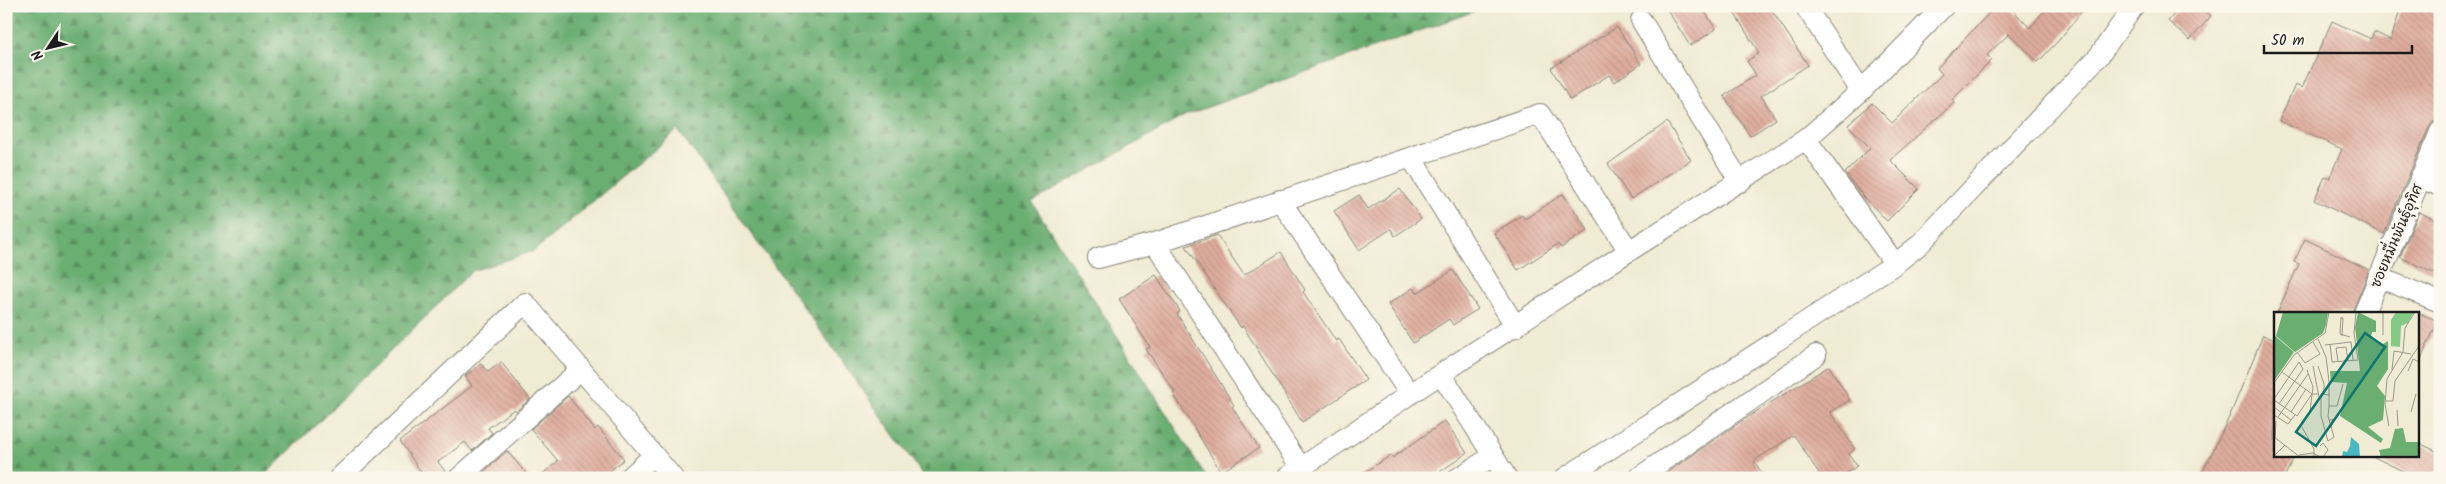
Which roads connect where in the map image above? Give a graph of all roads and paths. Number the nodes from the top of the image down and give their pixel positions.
1 (1805, 6) edge
2 (1944, 6) edge
3 (2134, 6) edge
4 (1641, 20) dead end
5 (1861, 90) junction
6 (2440, 132) edge
7 (1806, 139) junction
8 (1412, 159) junction
9 (2420, 178) junction
10 (1740, 182) junction
11 (2440, 186) edge
12 (1280, 200) junction
13 (1155, 243) junction
14 (1629, 251) junction
15 (1098, 258) dead end
16 (1895, 264) junction
17 (2378, 277) junction
18 (2440, 302) edge
19 (2364, 312) edge
20 (1516, 326) junction
21 (1816, 355) dead end
22 (581, 369) junction
23 (1442, 374) junction
24 (1410, 394) junction
25 (654, 455) junction
26 (1493, 456) junction
27 (1294, 473) edge
28 (339, 478) edge
29 (459, 478) edge
30 (628, 478) edge
31 (673, 478) edge
32 (1458, 478) edge
33 (1506, 478) edge
34 (1565, 478) edge
35 (1638, 478) edge

1 - 5 street
2 - 5 street
3 - 16 street
4 - 10 street
5 - 7 street
6 - 9 street, ซอยหมื่นพันธุ์อุทิศ
7 - 10 street
7 - 16 street
8 - 12 street
8 - 14 street
8 - 20 street
9 - 11 street
9 - 17 street, ซอยหมื่นพันธุ์อุทิศ
10 - 14 street
12 - 13 street
12 - 24 street
13 - 15 street
13 - 27 street
14 - 20 street
16 - 34 street
17 - 18 street
17 - 19 street, ซอยหมื่นพันธุ์อุทิศ
20 - 23 street
21 - 35 street
22 - 25 street
22 - 28 street
22 - 29 street
23 - 24 street
23 - 26 street
24 - 27 street
25 - 30 street
25 - 31 street
26 - 32 street
26 - 33 street

